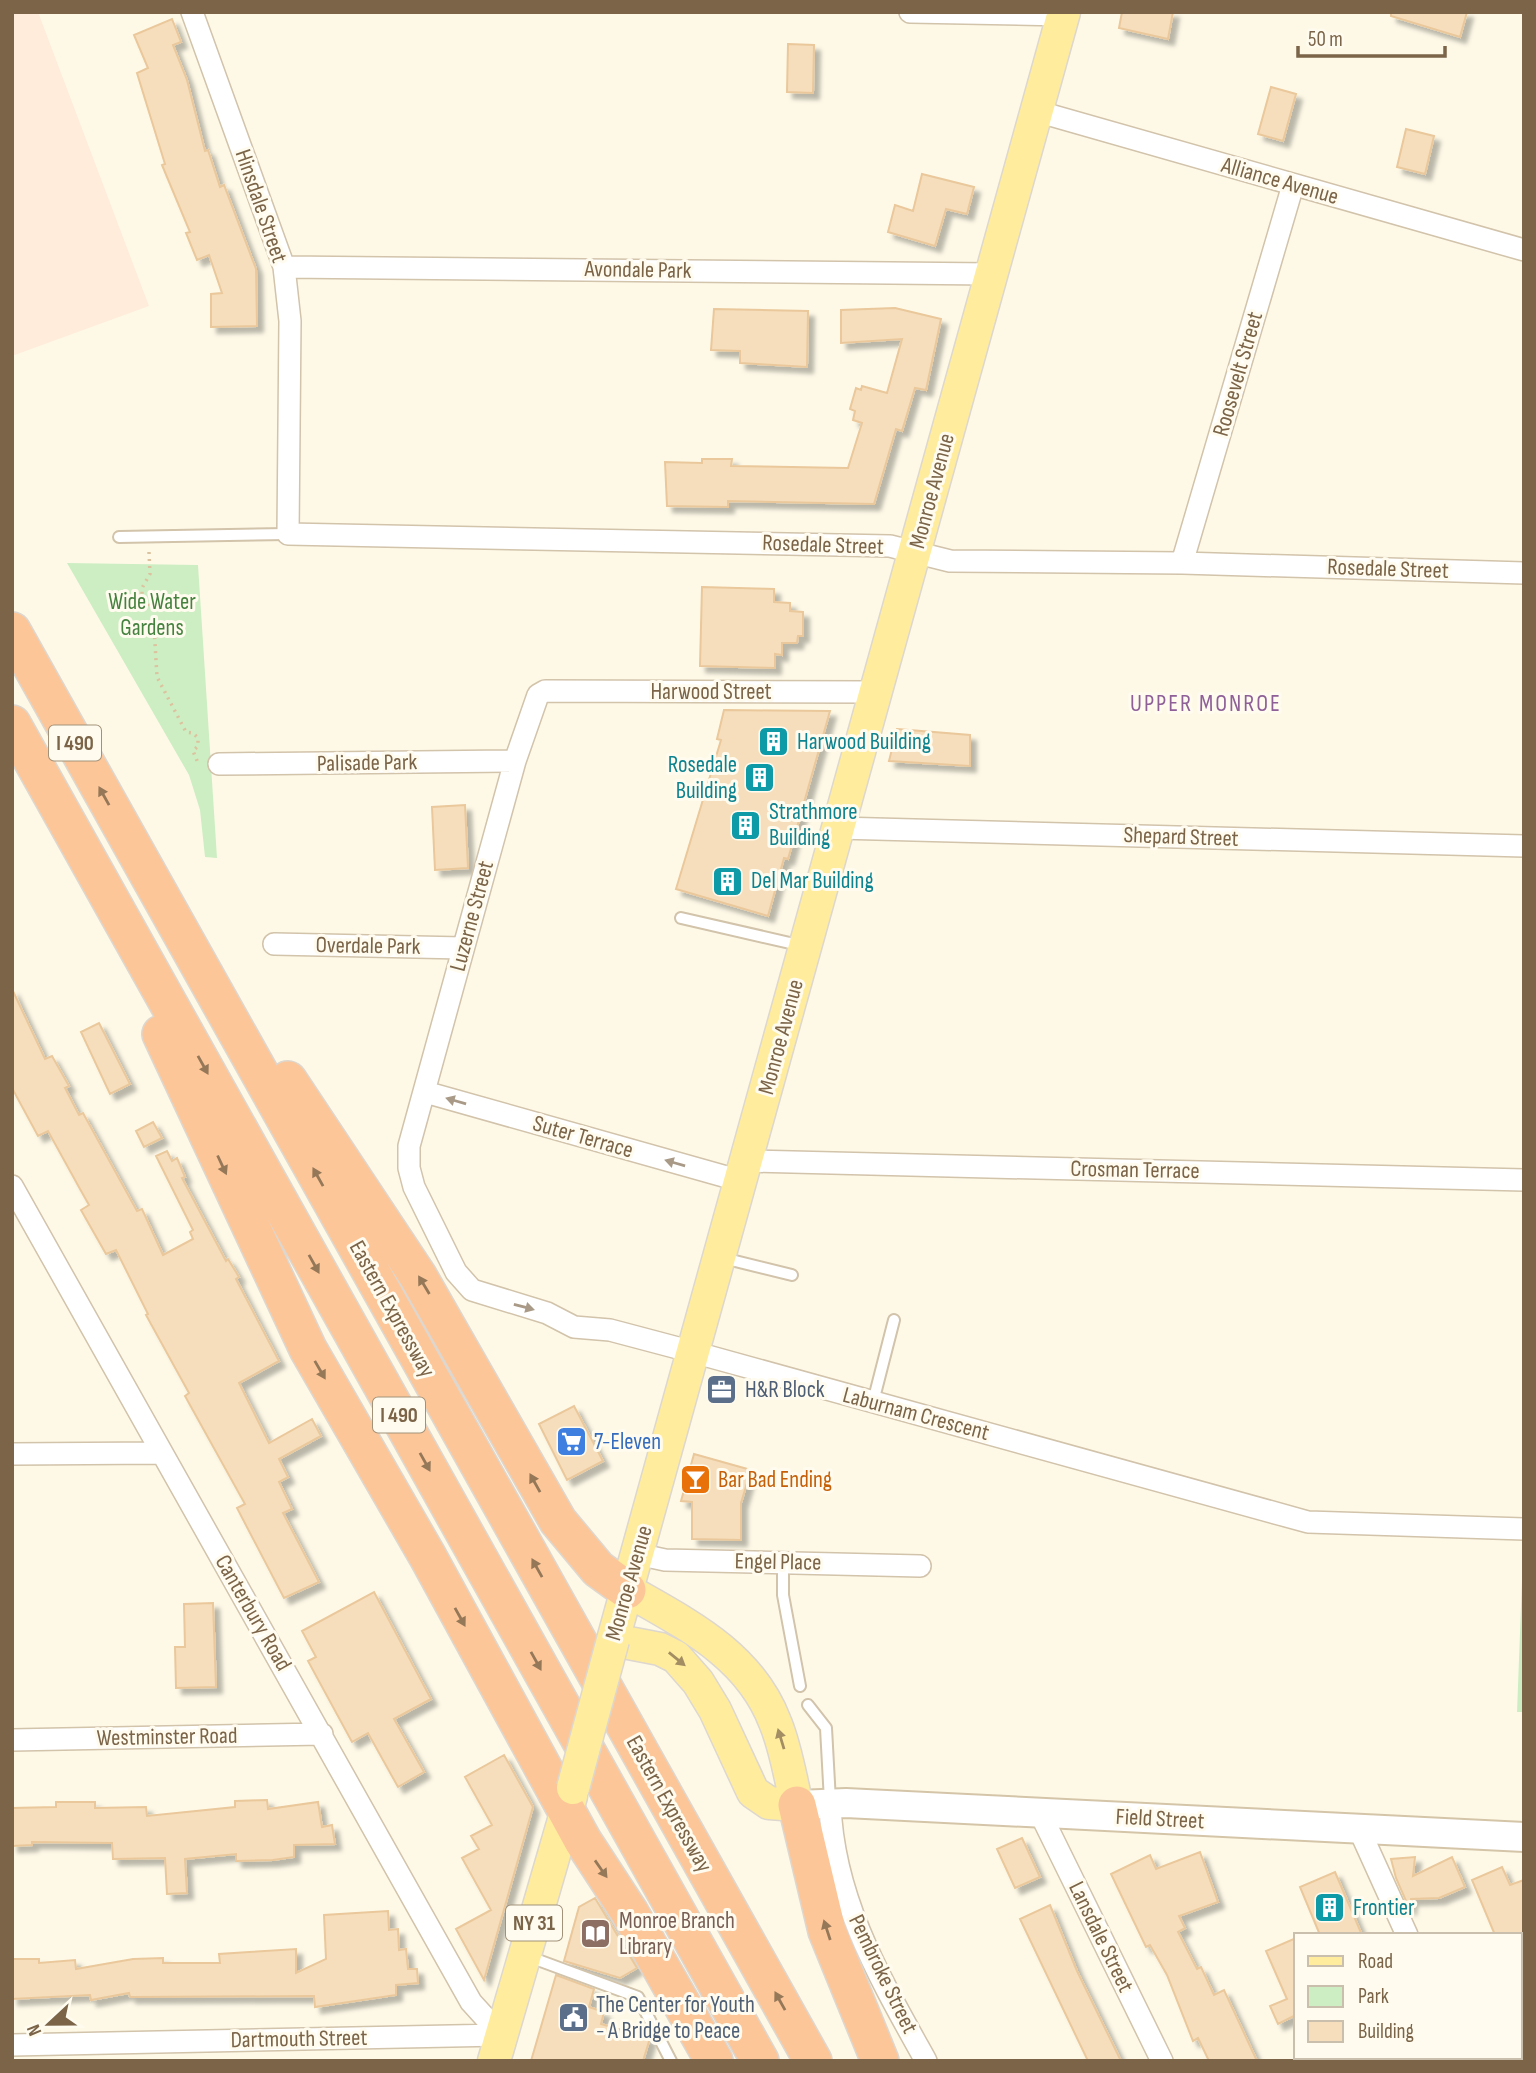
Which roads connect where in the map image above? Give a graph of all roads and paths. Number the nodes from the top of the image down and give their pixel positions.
1 (192, 12) edge
2 (910, 12) edge
3 (955, 13) edge
4 (1064, 14) edge
5 (1036, 111) junction
6 (1293, 186) junction
7 (1524, 250) edge
8 (284, 267) junction
9 (992, 274) junction
10 (288, 534) junction
11 (149, 536) junction
12 (119, 537) dead end
13 (915, 554) junction
14 (1182, 562) junction
15 (1524, 573) edge
16 (12, 631) edge
17 (545, 691) joint
18 (877, 692) junction
19 (12, 724) edge
20 (515, 761) junction
21 (219, 764) joint
22 (38, 770) junction
23 (838, 828) junction
24 (1524, 846) edge
25 (137, 856) junction
26 (681, 918) dead end
27 (274, 944) dead end
28 (806, 947) junction
29 (463, 948) junction
30 (425, 1092) junction
31 (410, 1146) joint
32 (744, 1171) junction
33 (1524, 1180) edge
34 (12, 1186) edge
35 (720, 1258) junction
36 (792, 1275) dead end
37 (894, 1320) dead end
38 (693, 1352) junction
39 (873, 1402) junction
40 (162, 1453) junction
41 (12, 1454) edge
42 (1524, 1529) edge
43 (636, 1554) junction
44 (783, 1563) junction
45 (920, 1566) dead end
46 (626, 1590) junction
47 (612, 1640) junction
48 (800, 1686) dead end
49 (808, 1705) dead end
50 (322, 1734) junction
51 (12, 1740) edge
52 (570, 1799) junction
53 (813, 1804) junction
54 (1040, 1813) junction
55 (1359, 1829) junction
56 (1524, 1837) edge
57 (1406, 1933) edge
58 (524, 1955) junction
59 (12, 2045) edge
60 (500, 2053) edge
61 (671, 2061) edge
62 (715, 2061) edge
63 (760, 2061) edge
64 (813, 2061) edge
65 (880, 2061) edge
66 (926, 2061) edge
67 (1162, 2061) edge

1 - 8 street, Hinsdale Street
2 - 3 street
3 - 4 street
4 - 5 main road, Monroe Avenue / NY 31
5 - 6 street, Alliance Avenue
5 - 9 main road, Monroe Avenue / NY 31
6 - 7 street, Alliance Avenue
6 - 14 street, Roosevelt Street
8 - 9 street, Avondale Park
8 - 10 street, Hinsdale Street
9 - 13 main road, Monroe Avenue / NY 31
10 - 11 lane
10 - 13 street, Rosedale Street
11 - 12 lane
11 - 21 path
13 - 14 street, Rosedale Street
13 - 18 main road, Monroe Avenue / NY 31
14 - 15 street, Rosedale Street
25 -> 16 highway, Eastern Expressway / I 490
17 - 18 street, Harwood Street
17 - 20 street, Luzerne Street
18 - 23 main road, Monroe Avenue / NY 31
19 - 22 highway, Eastern Expressway / I 490
20 - 21 street, Palisade Park
20 - 29 street, Luzerne Street
22 -> 52 highway
22 -> 63 highway, Eastern Expressway / I 490
23 - 24 street, Shepard Street
23 - 28 main road, Monroe Avenue / NY 31
46 -> 25 highway
64 -> 25 highway, Eastern Expressway / I 490
26 - 28 lane
27 - 29 street, Overdale Park
28 - 32 main road, Monroe Avenue / NY 31
29 - 30 street, Luzerne Street
30 - 31 street, Luzerne Street
32 -> 30 street, Suter Terrace
31 -> 38 street, Laburnam Crescent
32 - 33 street, Crosman Terrace
32 - 35 main road, Monroe Avenue / NY 31
34 - 40 street, Canterbury Road
35 - 36 lane
35 - 38 main road, Monroe Avenue / NY 31
37 - 39 lane
38 - 39 street, Laburnam Crescent
38 - 43 main road, Monroe Avenue / NY 31
39 - 42 street, Laburnam Crescent
40 - 41 street
40 - 50 street, Canterbury Road
43 - 44 street, Engel Place
43 - 46 main road, Monroe Avenue / NY 31
44 - 45 street, Engel Place
44 - 48 lane
46 - 47 main road, Monroe Avenue / NY 31
53 -> 46 main road
47 - 52 main road, Monroe Avenue / NY 31, bridge
47 -> 53 main road
49 - 53 lane
50 - 51 street, Westminster Road
50 - 60 street, Canterbury Road
52 - 58 main road, Monroe Avenue / NY 31
52 -> 62 highway
53 - 54 street, Field Street
65 -> 53 highway
53 - 66 street, Pembroke Street
54 - 55 street, Field Street
54 - 67 street, Lansdale Street
55 - 56 street, Field Street
55 - 57 street
58 - 60 main road, Monroe Avenue / NY 31
58 - 61 lane
59 - 60 street, Dartmouth Street

